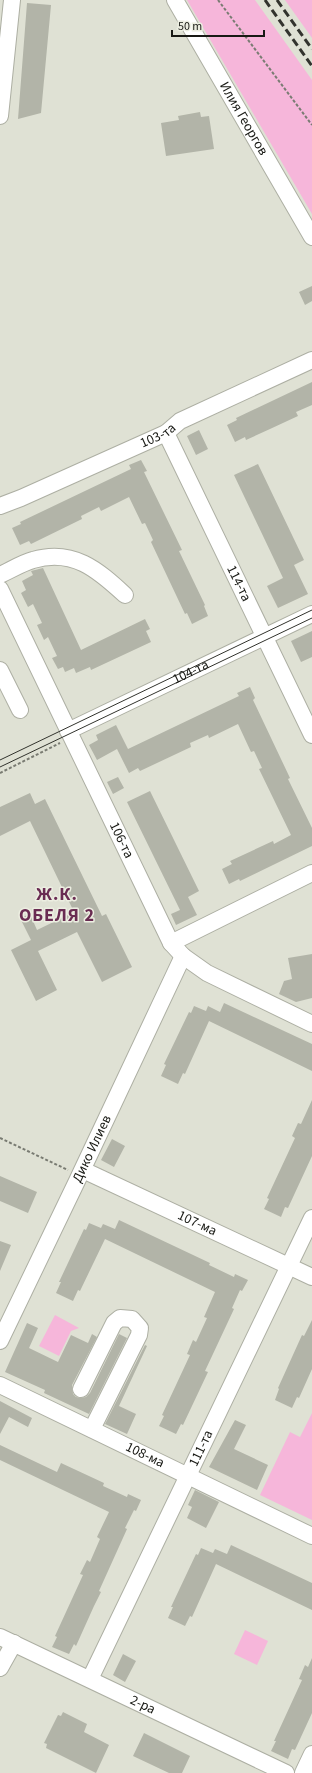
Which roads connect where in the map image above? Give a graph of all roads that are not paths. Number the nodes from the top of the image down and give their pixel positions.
1 (12, 0) edge
2 (175, 0) edge
3 (4, 47) edge
4 (0, 116) edge
5 (312, 237) edge
6 (312, 360) edge
7 (166, 433) junction
8 (0, 506) edge
9 (0, 575) edge
10 (125, 595) dead end
11 (2, 597) edge
12 (312, 614) edge
13 (264, 636) junction
14 (0, 670) edge
15 (20, 710) dead end
16 (68, 731) junction
17 (312, 735) edge
18 (312, 873) edge
19 (171, 943) junction
20 (183, 956) junction
21 (312, 1024) edge
22 (81, 1173) junction
23 (312, 1218) edge
24 (289, 1266) junction
25 (312, 1277) edge
26 (0, 1341) edge
27 (0, 1385) edge
28 (81, 1389) dead end
29 (92, 1430) junction
30 (187, 1476) junction
31 (312, 1536) edge
32 (7, 1640) edge
33 (0, 1668) edge
34 (90, 1679) junction
35 (312, 1754) edge
36 (286, 1773) edge
37 (303, 1773) edge

1 - 3 street
2 - 5 street, Илия Георгов
3 - 4 street
6 - 7 street, 103-та
7 - 8 street, 103-та
7 - 13 street, 114-та
9 - 10 street
11 - 16 street, 106-та
12 - 13 street, 104-та
13 - 16 street, 104-та
13 - 17 street, 114-та
14 - 15 street
16 - 19 street, 106-та
18 - 19 street
19 - 20 street, 106-та
20 - 21 street, 106-та
20 - 22 street, Дико Илиев
22 - 24 street, 107-ма
22 - 26 street, Дико Илиев
23 - 24 street, 111-та
24 - 25 street, 107-ма
24 - 30 street, 111-та
27 - 29 street, 108-ма
28 - 29 street
29 - 30 street, 108-ма
30 - 31 street, 108-ма
30 - 34 street, 111-та
32 - 33 street
32 - 34 street, 2-ра
34 - 36 street, 2-ра
35 - 37 street

